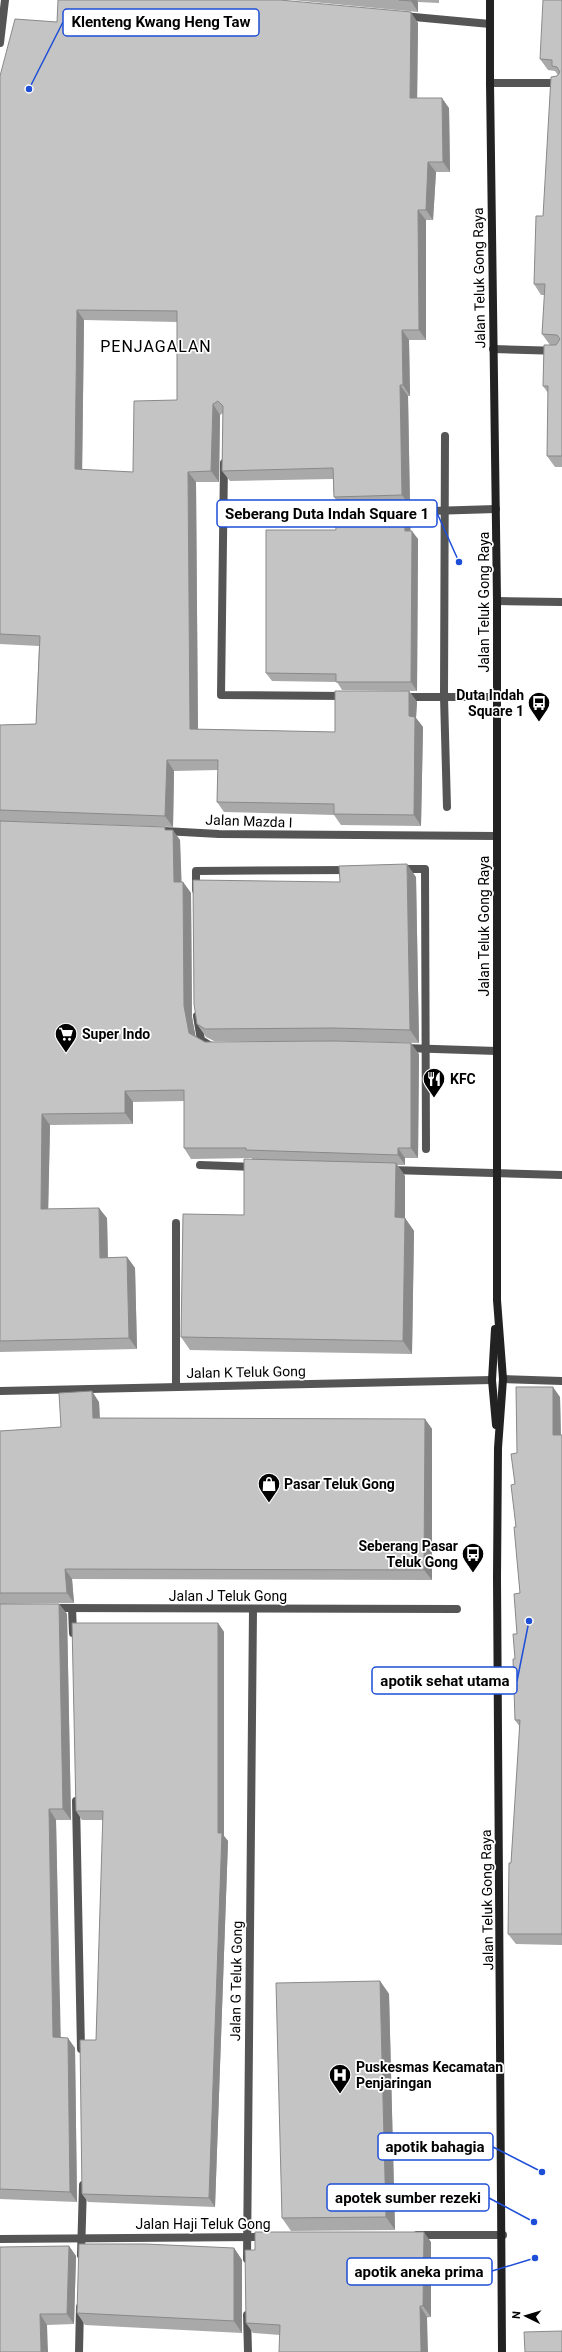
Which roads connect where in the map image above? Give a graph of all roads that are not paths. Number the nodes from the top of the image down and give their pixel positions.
1 (5, 0) edge
2 (490, 0) edge
3 (397, 15) edge
4 (490, 24) junction
5 (0, 43) edge
6 (490, 83) junction
7 (562, 83) edge
8 (493, 349) junction
9 (562, 351) edge
10 (445, 436) dead end
11 (224, 455) edge
12 (496, 509) junction
13 (445, 511) junction
14 (389, 512) edge
15 (358, 513) edge
16 (223, 516) junction
17 (497, 601) junction
18 (562, 602) edge
19 (356, 696) edge
20 (396, 697) edge
21 (444, 697) junction
22 (497, 697) junction
23 (448, 806) dead end
24 (156, 831) edge
25 (497, 836) junction
26 (394, 869) edge
27 (362, 870) edge
28 (196, 902) edge
29 (197, 1009) edge
30 (220, 1047) edge
31 (398, 1048) edge
32 (426, 1049) junction
33 (497, 1051) junction
34 (426, 1150) dead end
35 (200, 1166) edge
36 (263, 1167) edge
37 (381, 1170) edge
38 (496, 1174) junction
39 (562, 1175) edge
40 (176, 1223) dead end
41 (497, 1300) junction
42 (492, 1380) junction
43 (503, 1380) junction
44 (562, 1381) edge
45 (176, 1387) junction
46 (0, 1391) edge
47 (498, 1448) junction
48 (72, 1608) junction
49 (43, 1609) edge
50 (252, 1609) junction
51 (457, 1609) dead end
52 (73, 1640) edge
53 (76, 1791) edge
54 (81, 2060) edge
55 (83, 2179) edge
56 (503, 2235) junction
57 (406, 2236) edge
58 (247, 2237) junction
59 (271, 2237) edge
60 (82, 2238) junction
61 (0, 2239) edge
62 (81, 2261) edge
63 (247, 2265) edge
64 (80, 2299) edge
65 (247, 2305) edge
66 (79, 2352) edge
67 (248, 2352) edge
68 (502, 2352) edge

1 - 5 street
2 - 4 main road, Jalan Teluk Gong Raya
3 - 4 street
4 - 6 main road, Jalan Teluk Gong Raya
6 - 7 street
6 - 8 main road, Jalan Teluk Gong Raya
8 - 9 street
8 - 12 main road, Jalan Teluk Gong Raya
10 - 13 street
11 - 16 street
12 - 13 street
12 - 17 main road, Jalan Teluk Gong Raya
13 - 14 street
13 - 21 street
15 - 16 street
16 - 19 street
17 - 18 street
17 - 22 main road, Jalan Teluk Gong Raya
20 - 21 street
21 - 22 street
21 - 23 street
22 - 25 main road, Jalan Teluk Gong Raya
24 - 25 street, Jalan Mazda I
25 - 33 main road, Jalan Teluk Gong Raya
26 - 32 street
27 - 28 street
29 - 30 street
31 - 32 street
32 - 33 street
32 - 34 street
33 - 38 main road, Jalan Teluk Gong Raya
35 - 36 street
37 - 38 street
38 - 39 street
38 - 41 main road, Jalan Teluk Gong Raya
40 - 45 street
41 - 42 main road, Jalan Teluk Gong Raya
41 - 43 main road, Jalan Teluk Gong Raya
42 - 45 street, Jalan K Teluk Gong
42 - 47 main road, Jalan Teluk Gong Raya
43 - 44 street
43 - 47 main road, Jalan Teluk Gong Raya
45 - 46 street, Jalan K Teluk Gong
47 - 56 main road, Jalan Teluk Gong Raya
48 - 49 street, Jalan J Teluk Gong
48 - 50 street, Jalan J Teluk Gong
48 - 52 street
50 - 51 street, Jalan J Teluk Gong
50 - 58 street, Jalan G Teluk Gong
53 - 54 street
55 - 60 street
56 - 57 street
56 - 68 main road, Jalan Teluk Gong Raya
58 - 59 street, Jalan Haji Teluk Gong
58 - 60 street, Jalan Haji Teluk Gong
58 - 63 street, Jalan G Teluk Gong
60 - 61 street, Jalan Haji Teluk Gong
60 - 62 street
64 - 66 street
65 - 67 street

